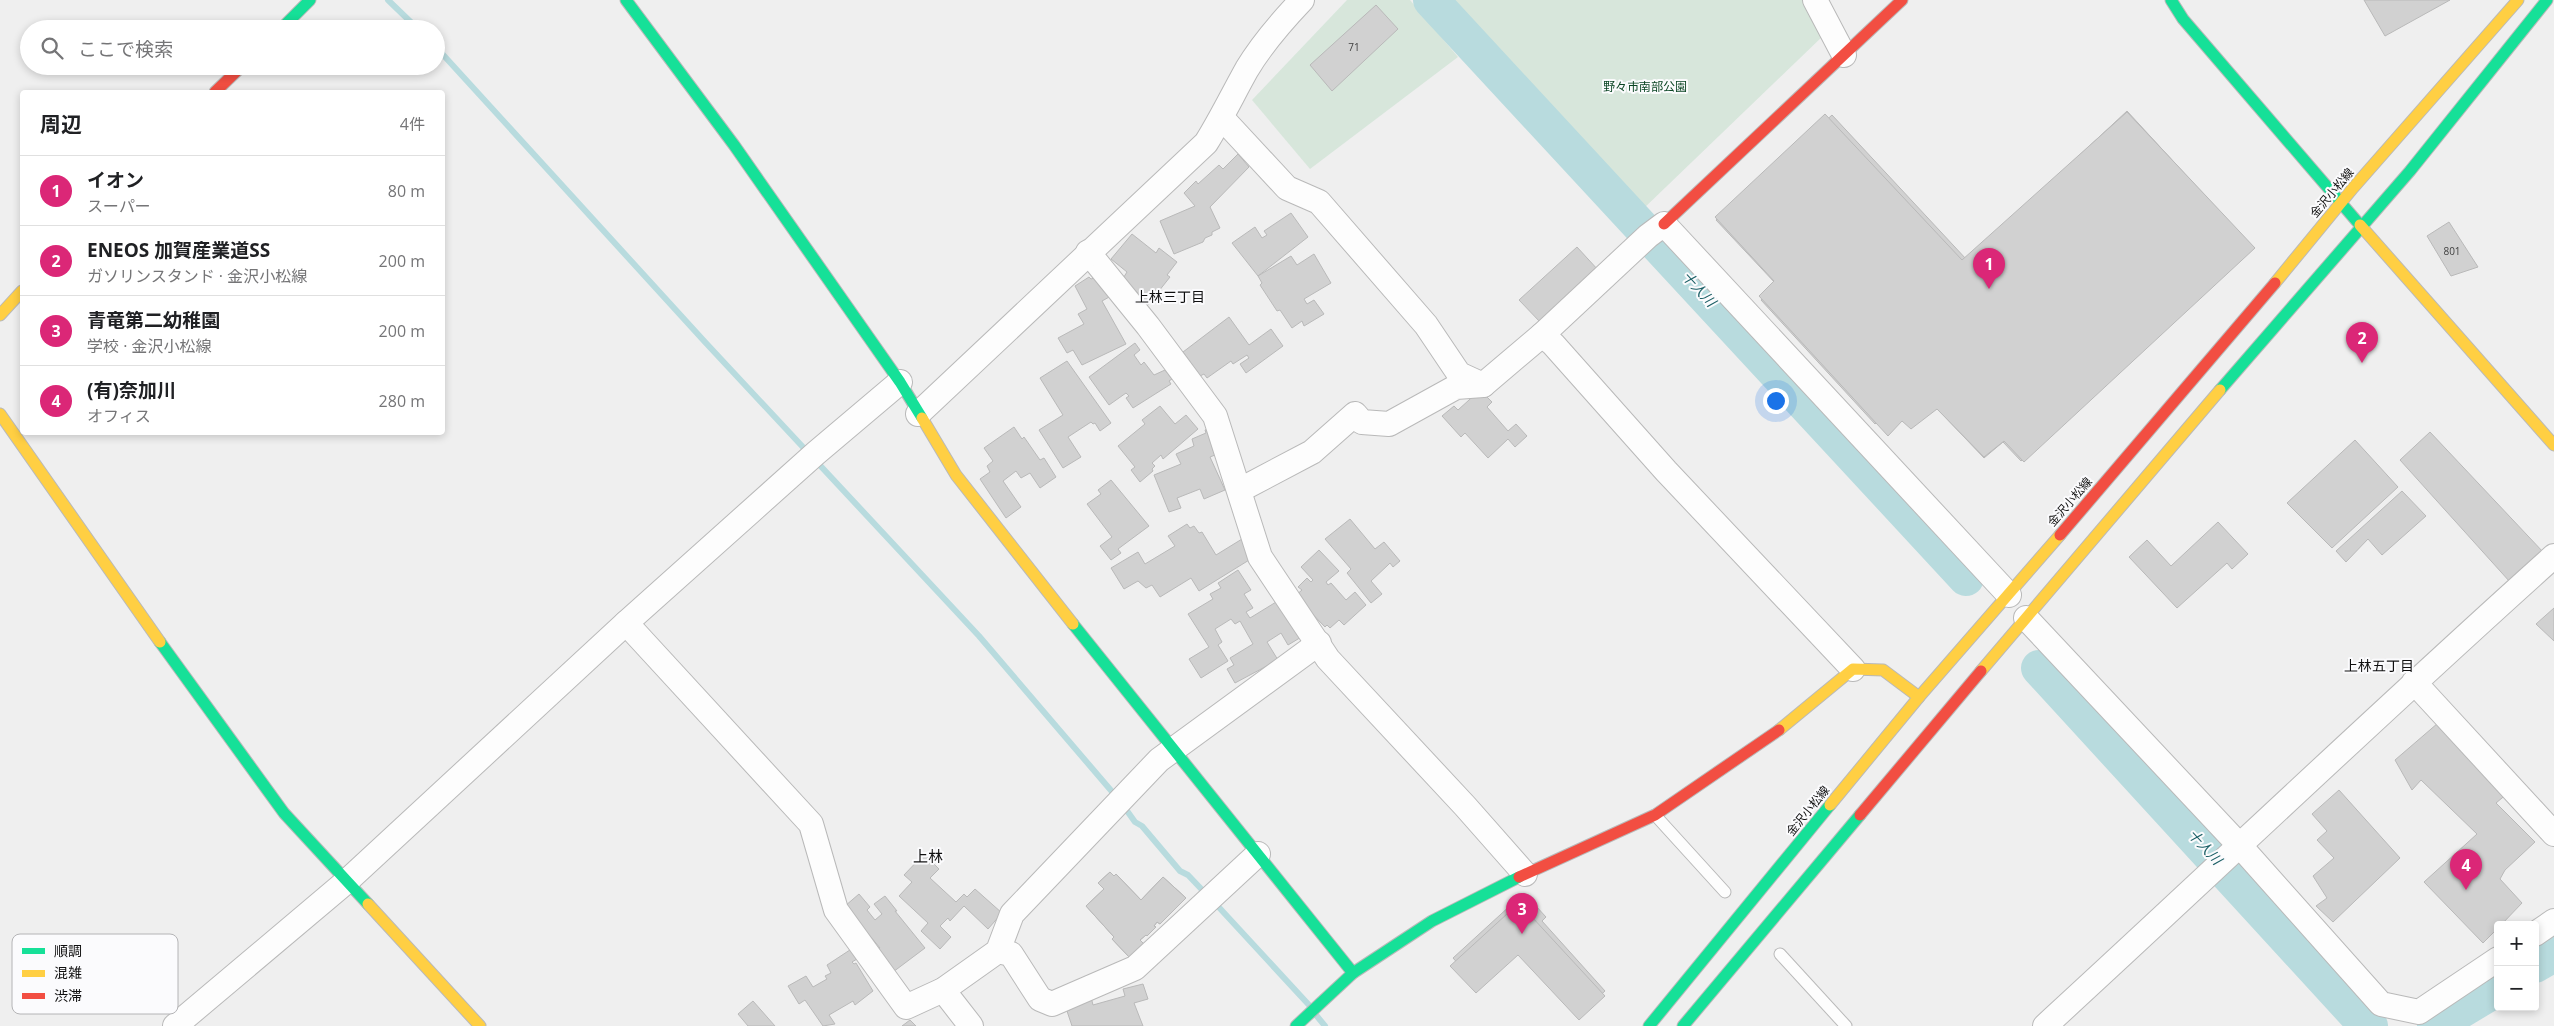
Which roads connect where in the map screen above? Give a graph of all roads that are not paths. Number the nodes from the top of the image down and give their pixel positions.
1 (310, 0) edge
2 (626, 0) edge
3 (1302, 0) edge
4 (1815, 0) edge
5 (1902, 0) edge
6 (2171, 0) edge
7 (2518, 0) edge
8 (2547, 0) edge
9 (289, 20) edge
10 (1844, 55) junction
11 (232, 75) edge
12 (216, 90) edge
13 (1222, 118) junction
14 (2340, 203) junction
15 (2363, 226) junction
16 (1652, 234) junction
17 (1088, 252) junction
18 (20, 293) edge
19 (0, 315) edge
20 (1542, 336) junction
21 (900, 382) junction
22 (1483, 385) junction
23 (0, 414) edge
24 (918, 414) junction
25 (2554, 445) edge
26 (1240, 490) junction
27 (2554, 556) edge
28 (2009, 595) junction
29 (2026, 618) junction
30 (626, 623) junction
31 (1319, 643) junction
32 (1853, 668) junction
33 (2414, 682) junction
34 (1919, 697) junction
35 (1171, 749) junction
36 (1655, 815) junction
37 (2554, 834) edge
38 (2235, 852) junction
39 (1258, 854) junction
40 (1525, 874) junction
41 (347, 881) junction
42 (1725, 892) dead end
43 (2554, 921) edge
44 (2539, 931) edge
45 (998, 951) junction
46 (1780, 954) dead end
47 (2494, 962) edge
48 (1353, 973) junction
49 (942, 990) junction
50 (1298, 1024) edge
51 (175, 1026) edge
52 (480, 1026) edge
53 (971, 1026) edge
54 (1649, 1026) edge
55 (1683, 1026) edge
56 (1846, 1026) edge
57 (2045, 1026) edge

1 - 9 street
2 - 21 street
3 - 13 street
4 - 10 street
5 - 10 street
6 - 14 street
7 - 14 street, 金沢小松線
8 - 15 street
10 - 16 street
11 - 12 street
13 - 17 street
13 - 22 street
14 - 15 street
14 - 28 street, 金沢小松線
15 - 25 street
15 - 29 street
16 - 20 street
16 - 28 street
17 - 24 street
17 - 26 street
18 - 19 street
20 - 22 street
20 - 32 street
21 - 24 street
21 - 30 street
22 - 26 street
23 - 41 street
24 - 35 street
26 - 31 street
27 - 33 street
28 - 34 street, 金沢小松線
29 - 38 street
29 - 55 street
30 - 41 street
30 - 49 street
31 - 35 street
31 - 40 street
32 - 34 street
32 - 36 street
33 - 37 street
33 - 38 street
34 - 54 street, 金沢小松線
35 - 39 street
35 - 45 street
36 - 40 street
36 - 42 lane
38 - 47 street
38 - 57 street
39 - 45 street
39 - 48 street
40 - 48 street
41 - 51 street
41 - 52 street
43 - 44 street
45 - 49 street
46 - 56 lane
48 - 50 street
49 - 53 street

